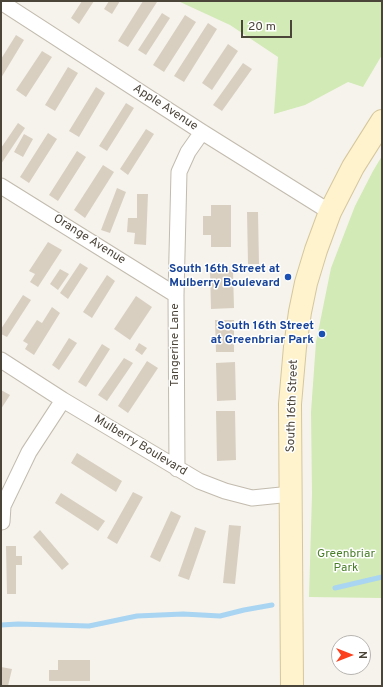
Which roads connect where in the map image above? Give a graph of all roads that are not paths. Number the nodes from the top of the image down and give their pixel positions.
1 (1, 2) edge
2 (382, 121) edge
3 (202, 132) junction
4 (1, 186) edge
5 (330, 212) junction
6 (176, 295) junction
7 (1, 360) edge
8 (64, 400) junction
9 (178, 469) junction
10 (291, 494) junction
11 (2, 522) dead end
12 (292, 686) edge

1 - 3 street, Apple Avenue
2 - 5 main road, South 16th Street
3 - 5 street, Apple Avenue
3 - 6 street, Tangerine Lane
4 - 6 street, Orange Avenue
5 - 10 main road, South 16th Street
6 - 9 street, Tangerine Lane
7 - 8 street, Mulberry Boulevard
8 - 9 street, Mulberry Boulevard
8 - 11 street
9 - 10 street, Mulberry Boulevard
10 - 12 main road, South 16th Street

